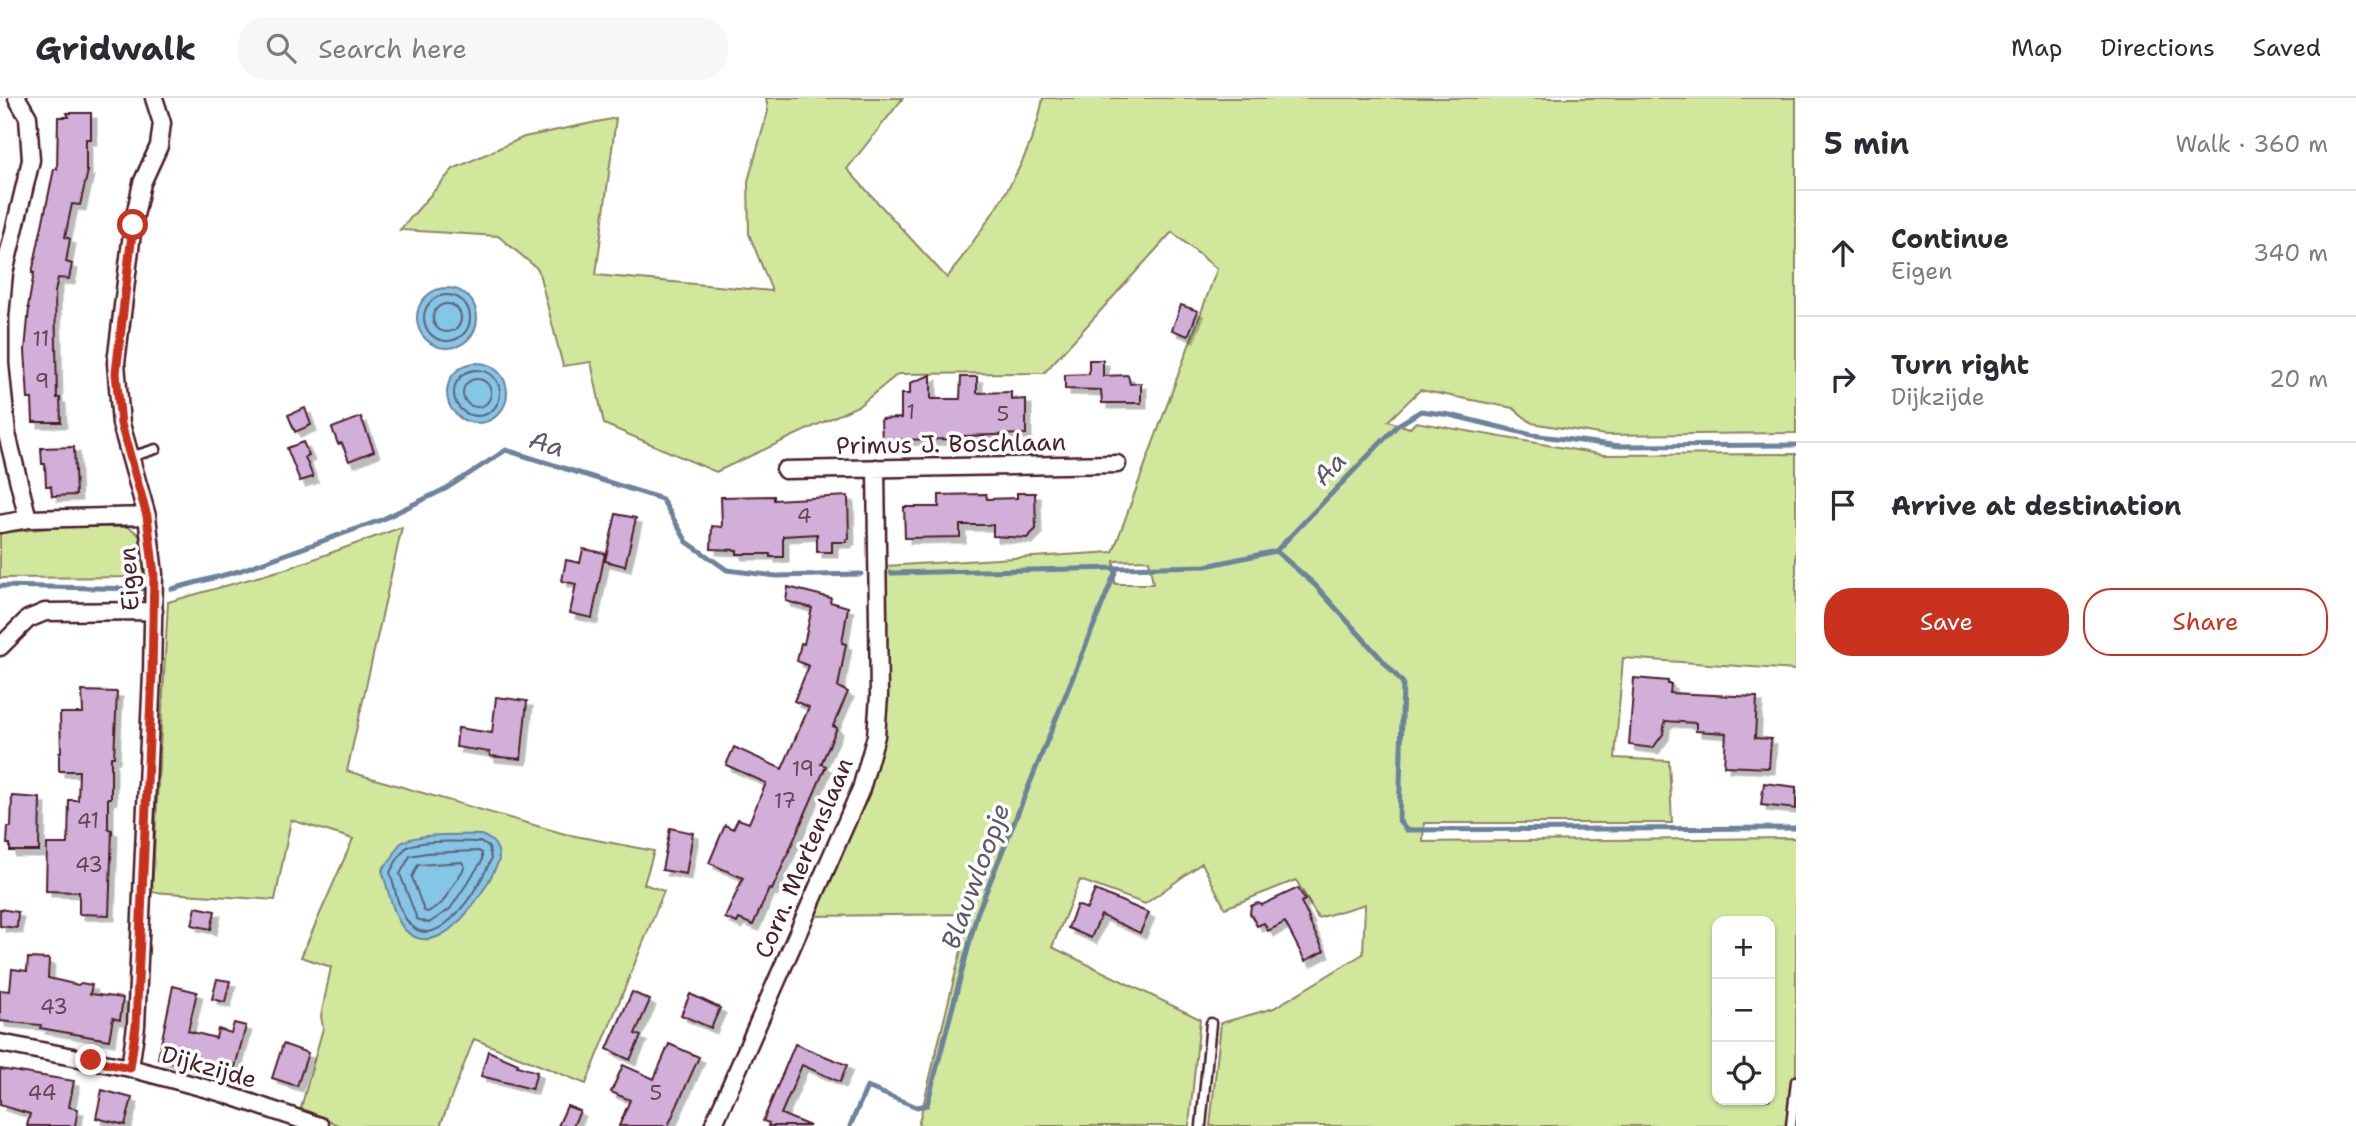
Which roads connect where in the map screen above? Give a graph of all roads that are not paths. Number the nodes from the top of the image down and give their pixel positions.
1 (17, 98) edge
2 (154, 98) edge
3 (156, 449) dead end
4 (130, 457) junction
5 (1117, 464) dead end
6 (876, 468) junction
7 (785, 470) dead end
8 (147, 516) junction
9 (28, 519) junction
10 (0, 524) edge
11 (154, 607) junction
12 (0, 647) edge
13 (1211, 1023) dead end
14 (0, 1043) edge
15 (130, 1068) junction
16 (1796, 1081) edge
17 (320, 1126) edge
18 (713, 1126) edge
19 (1201, 1126) edge
20 (1791, 1126) edge

1 - 9 street
2 - 4 street, Eigen
3 - 4 lane
4 - 8 street, Eigen
5 - 6 street, Primus J. Boschlaan
6 - 7 street, Primus J. Boschlaan
6 - 18 street, Corn. Mertenslaan
8 - 9 street
8 - 11 street, Eigen
9 - 10 street
11 - 12 street
11 - 15 street, Eigen
13 - 19 lane
14 - 15 street, Dijkzijde
15 - 17 street, Dijkzijde
16 - 20 lane

